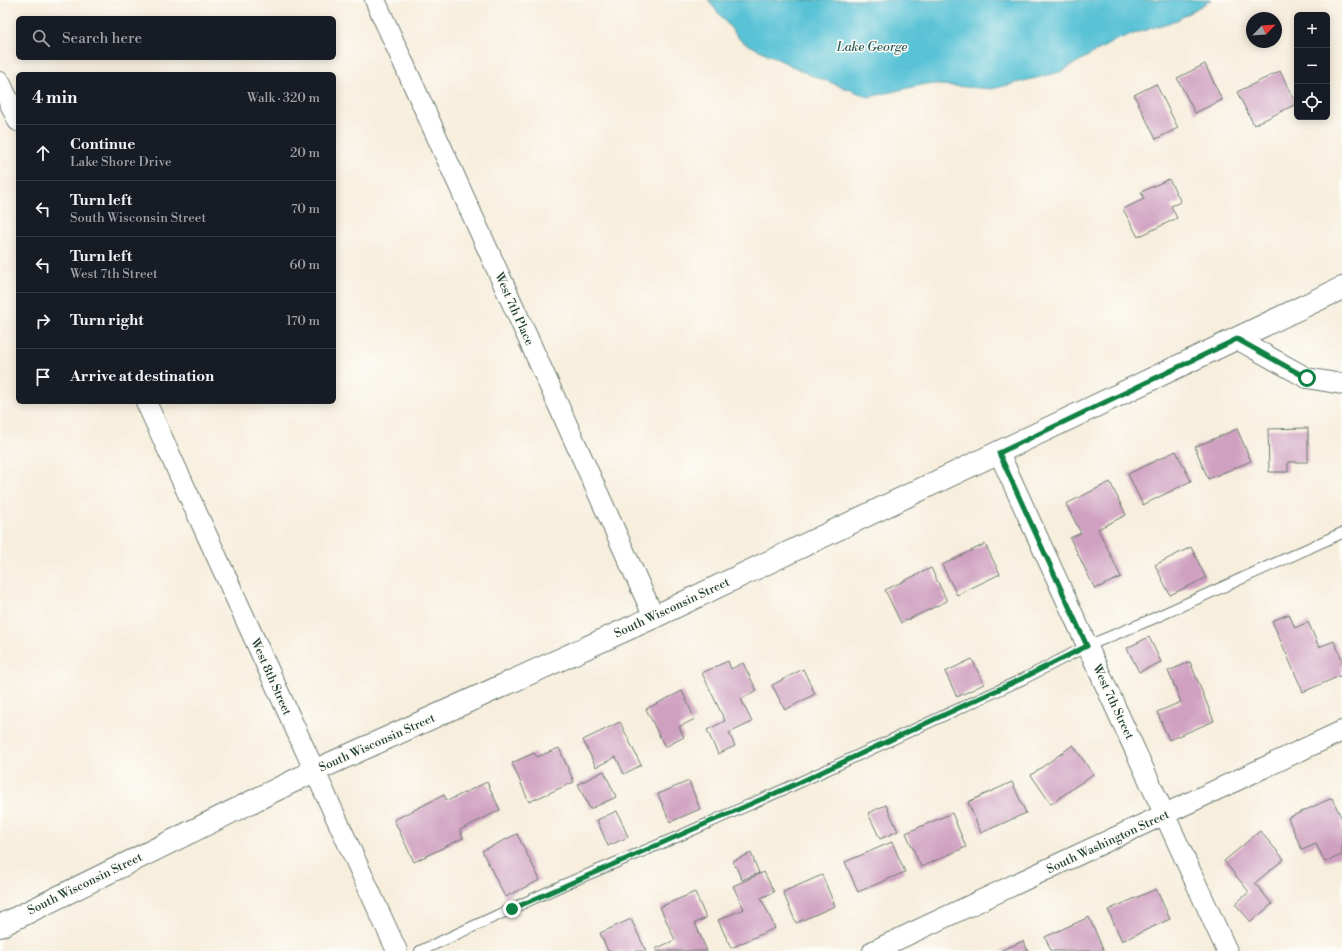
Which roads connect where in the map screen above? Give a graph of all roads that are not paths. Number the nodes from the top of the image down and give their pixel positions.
1 (375, 0) edge
2 (0, 82) edge
3 (16, 117) edge
4 (1342, 288) edge
5 (1237, 339) junction
6 (1342, 384) edge
7 (147, 404) edge
8 (999, 453) junction
9 (1342, 533) edge
10 (654, 618) junction
11 (1087, 646) junction
12 (1342, 731) edge
13 (314, 771) junction
14 (1165, 815) junction
15 (0, 926) edge
16 (397, 951) edge
17 (420, 951) edge
18 (873, 951) edge
19 (1227, 951) edge

1 - 10 street, West 7th Place
2 - 3 street
4 - 5 street, South Wisconsin Street
5 - 6 street
5 - 8 street, South Wisconsin Street
7 - 13 street, West 8th Street
8 - 10 street, South Wisconsin Street
8 - 11 street, West 7th Street
9 - 11 lane
10 - 13 street, South Wisconsin Street
11 - 14 street, West 7th Street
11 - 17 lane
12 - 14 street, South Washington Street
13 - 15 street, South Wisconsin Street
13 - 16 street, West 8th Street
14 - 18 street, South Washington Street
14 - 19 street, West 7th Street

